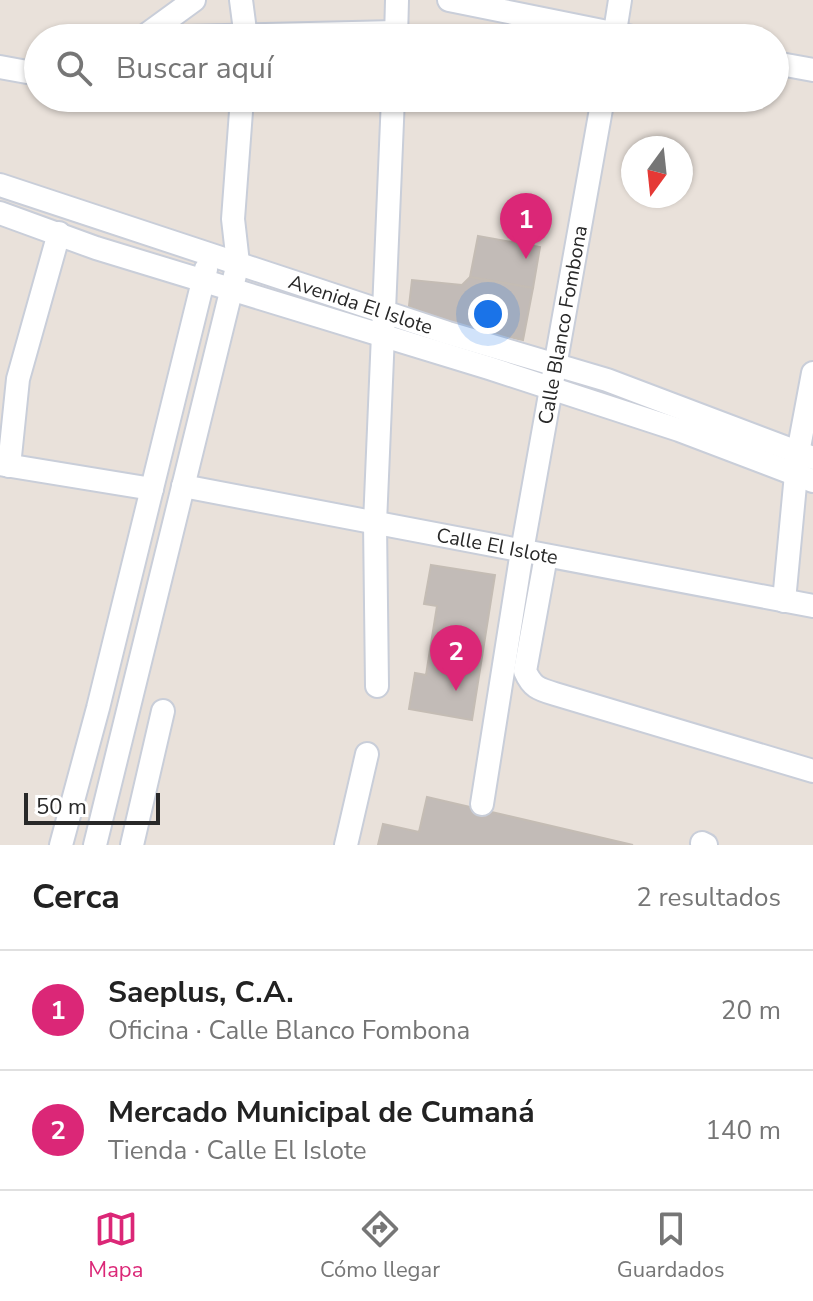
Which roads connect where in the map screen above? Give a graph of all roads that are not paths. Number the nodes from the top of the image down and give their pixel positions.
1 (194, 0) edge
2 (241, 0) edge
3 (397, 0) edge
4 (449, 0) edge
5 (620, 0) edge
6 (161, 24) edge
7 (244, 24) edge
8 (396, 24) edge
9 (561, 24) edge
10 (621, 24) edge
11 (789, 66) edge
12 (0, 67) edge
13 (813, 70) edge
14 (24, 71) edge
15 (241, 112) edge
16 (392, 112) edge
17 (601, 112) edge
18 (0, 185) edge
19 (0, 213) edge
20 (233, 219) junction
21 (59, 233) junction
22 (210, 254) junction
23 (238, 263) junction
24 (203, 280) junction
25 (231, 289) junction
26 (384, 311) junction
27 (383, 336) junction
28 (556, 365) junction
29 (813, 373) edge
30 (551, 388) junction
31 (4, 465) edge
32 (805, 467) edge
33 (183, 486) junction
34 (152, 489) junction
35 (375, 523) junction
36 (522, 551) junction
37 (546, 556) junction
38 (784, 601) junction
39 (813, 606) edge
40 (528, 678) junction
41 (501, 680) junction
42 (377, 686) dead end
43 (163, 711) dead end
44 (367, 754) dead end
45 (813, 771) edge
46 (482, 804) dead end
47 (61, 845) edge
48 (95, 845) edge
49 (132, 845) edge
50 (346, 845) edge

1 - 6 street
2 - 7 street
3 - 8 street
4 - 9 street
5 - 10 street
11 - 13 street
12 - 14 street
15 - 20 street
16 - 26 street
17 - 28 street, Calle Blanco Fombona
18 - 22 street, Avenida El Islote
19 - 21 street, Avenida El Islote
20 - 22 street
20 - 23 street
21 - 24 street, Avenida El Islote
21 - 31 street
22 - 23 street, Avenida El Islote
22 - 24 street
23 - 25 street
23 - 26 street, Avenida El Islote
24 - 25 street, Avenida El Islote
24 - 34 street
25 - 27 street, Avenida El Islote
25 - 33 street
26 - 27 street
26 - 28 street, Avenida El Islote
27 - 30 street, Avenida El Islote
27 - 35 street
28 - 30 street, Calle Blanco Fombona
28 - 32 street, Avenida El Islote
29 - 32 street
30 - 32 street, Avenida El Islote
30 - 36 street, Calle Blanco Fombona
31 - 34 street
32 - 38 street
33 - 35 street, Calle El Islote
33 - 48 street
34 - 47 street
35 - 36 street, Calle El Islote
35 - 42 street
36 - 37 street, Calle El Islote
36 - 41 street, Calle Blanco Fombona
37 - 38 street, Calle El Islote
37 - 40 street
38 - 39 street, Calle El Islote
40 - 41 street
40 - 45 street
41 - 46 street, Calle Blanco Fombona
43 - 49 street
44 - 50 street

